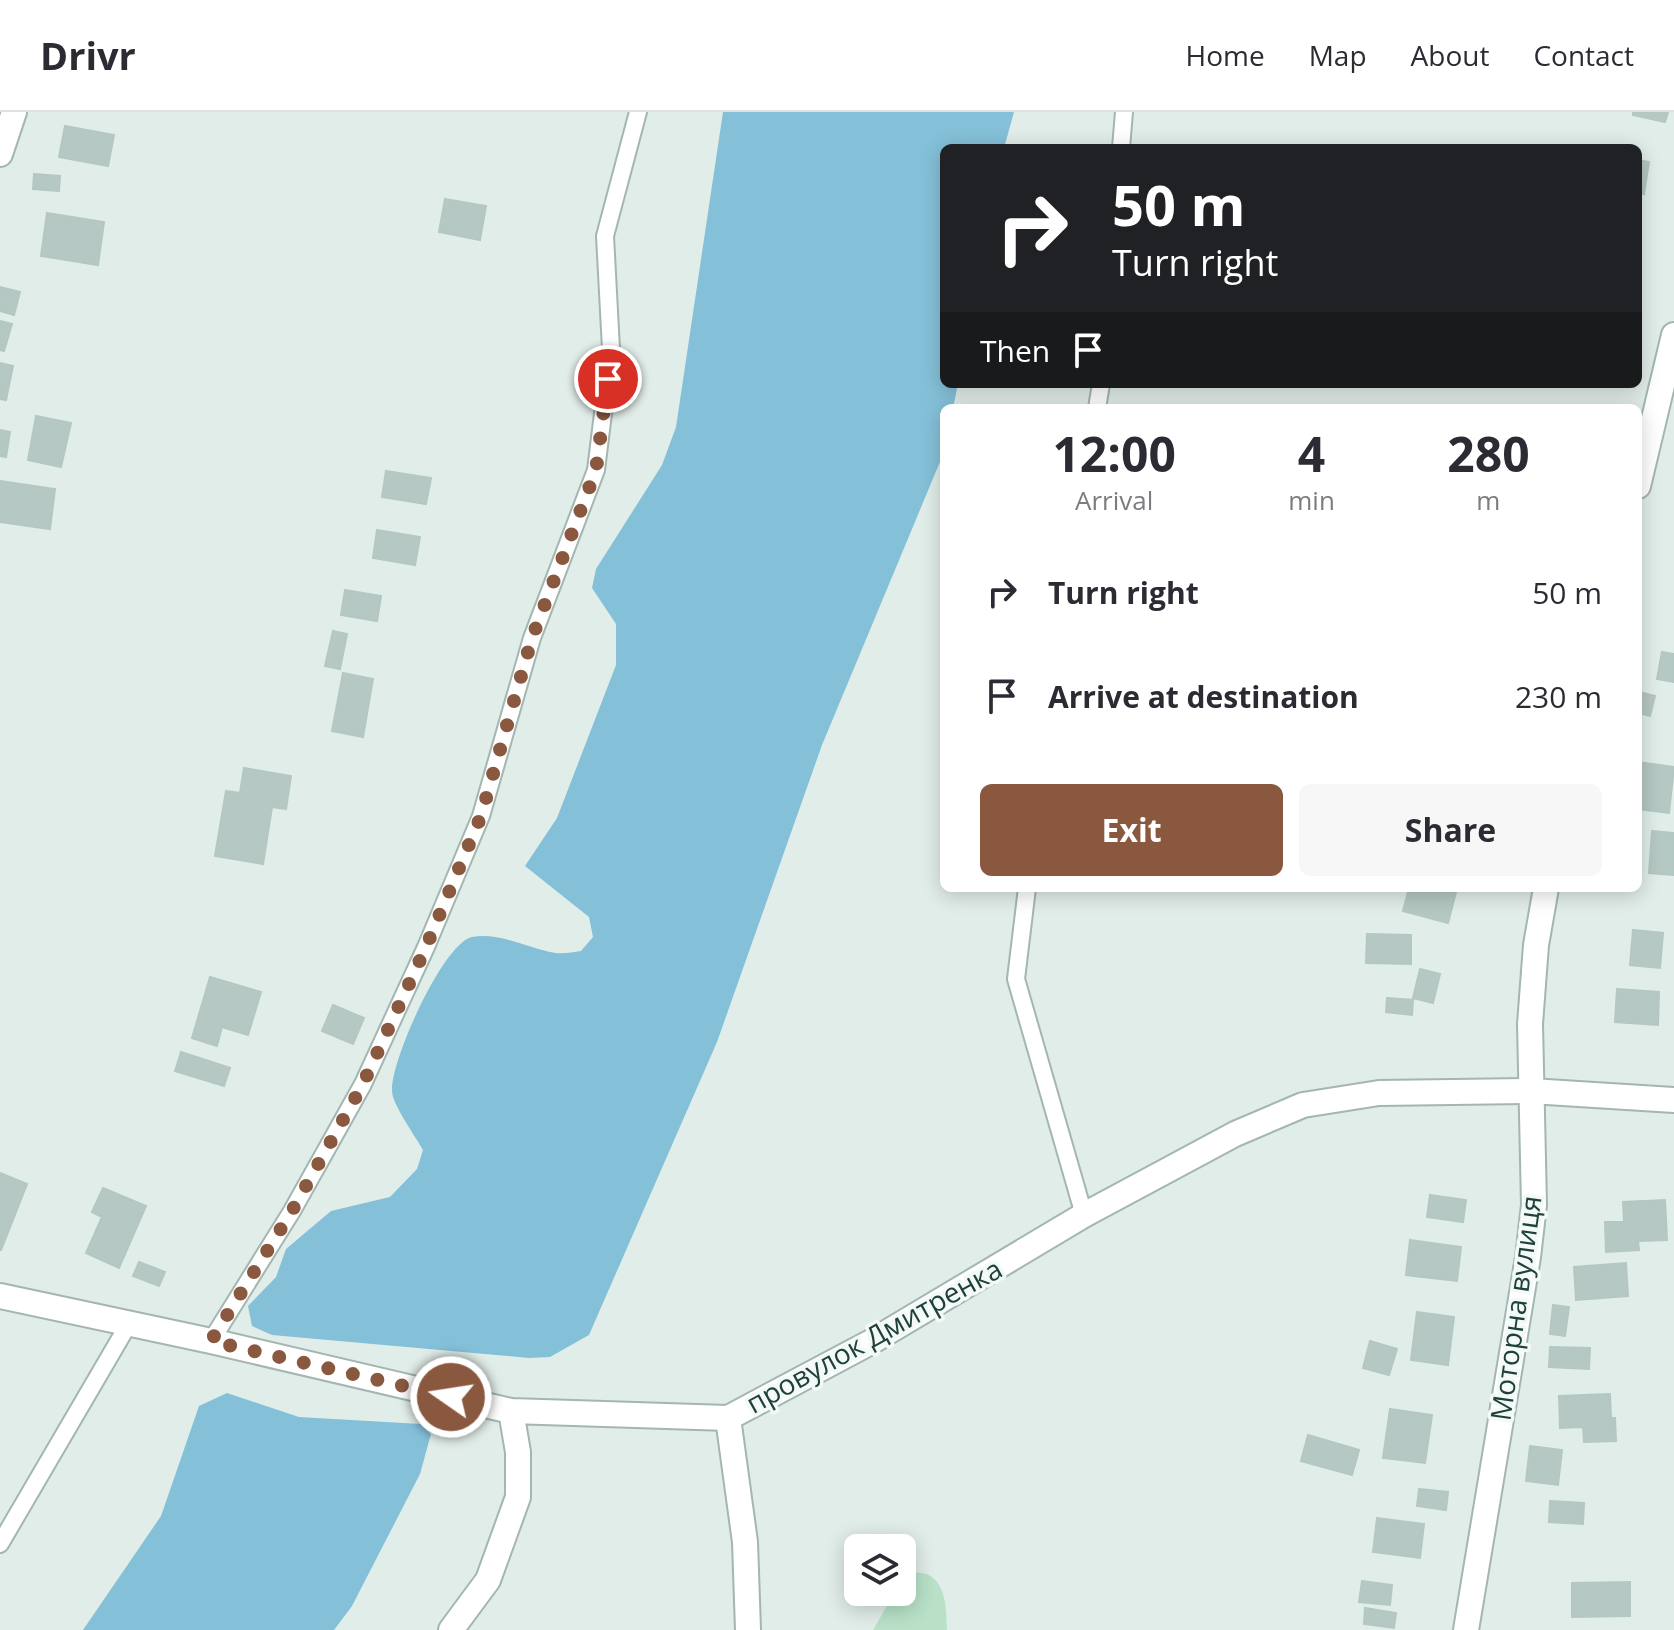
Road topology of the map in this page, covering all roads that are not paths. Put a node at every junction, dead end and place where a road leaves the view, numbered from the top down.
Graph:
1 (14, 112) edge
2 (638, 112) edge
3 (1124, 112) edge
4 (1121, 144) edge
5 (0, 154) edge
6 (1674, 335) edge
7 (1642, 469) edge
8 (1027, 892) edge
9 (1545, 892) edge
10 (1531, 1091) junction
11 (1674, 1100) edge
12 (1084, 1215) junction
13 (0, 1296) edge
14 (128, 1325) junction
15 (211, 1341) junction
16 (511, 1411) junction
17 (728, 1418) junction
18 (0, 1544) edge
19 (451, 1630) edge
20 (748, 1630) edge
21 (1466, 1630) edge

1 - 5 street
2 - 15 lane
3 - 4 lane
6 - 7 street
8 - 12 lane
9 - 10 street, Моторна вулиця
10 - 11 street, провулок Дмитренка
10 - 12 street, провулок Дмитренка
10 - 21 street, Моторна вулиця
12 - 17 street, провулок Дмитренка
13 - 14 street, провулок Дмитренка
14 - 15 street, провулок Дмитренка
14 - 18 lane
15 - 16 street, провулок Дмитренка
16 - 17 street, провулок Дмитренка
16 - 19 street
17 - 20 street

